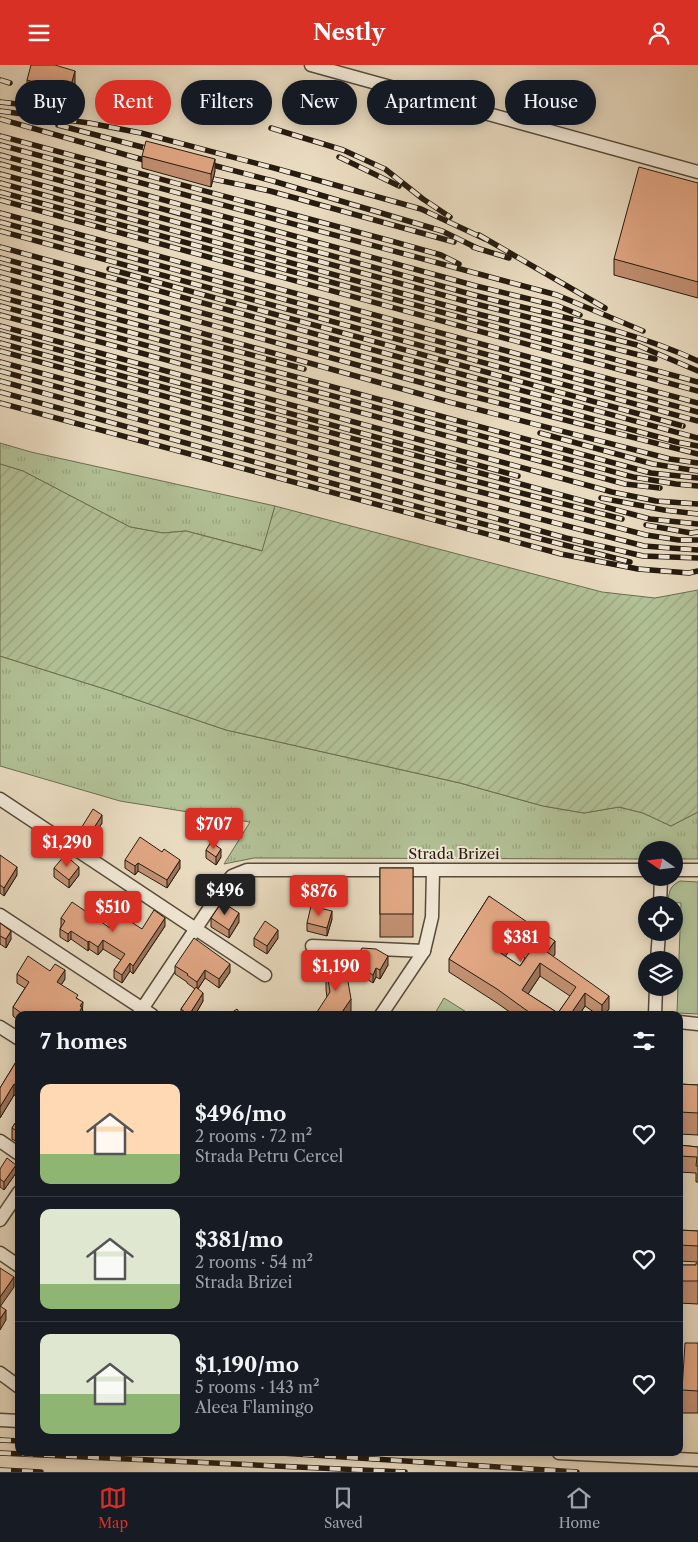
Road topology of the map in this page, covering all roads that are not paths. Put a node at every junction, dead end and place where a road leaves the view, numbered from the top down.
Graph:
1 (311, 65) edge
2 (698, 172) edge
3 (0, 799) edge
4 (433, 870) junction
5 (638, 870) edge
6 (683, 870) edge
7 (698, 870) edge
8 (0, 915) edge
9 (195, 929) junction
10 (312, 946) dead end
11 (424, 951) junction
12 (265, 975) dead end
13 (656, 996) edge
14 (141, 1011) edge
15 (145, 1011) edge
16 (384, 1011) edge
17 (655, 1011) edge
18 (683, 1022) edge
19 (698, 1024) edge
20 (0, 1027) edge
21 (15, 1036) edge
22 (0, 1141) edge
23 (15, 1151) edge
24 (15, 1198) edge
25 (0, 1220) edge
26 (0, 1253) edge
27 (15, 1263) edge
28 (0, 1373) edge
29 (15, 1384) edge
30 (0, 1420) edge
31 (15, 1421) edge
32 (647, 1456) edge
33 (698, 1460) edge

1 - 2 street
3 - 9 street
4 - 5 street, Strada Brizei
4 - 9 street, Strada Brizei
4 - 11 street
6 - 7 street
8 - 14 street
9 - 12 street
9 - 15 street
10 - 11 street
11 - 16 street
13 - 17 street
18 - 19 street
20 - 21 street
22 - 23 street
24 - 25 street
26 - 27 street
28 - 29 street
30 - 31 street
32 - 33 street

